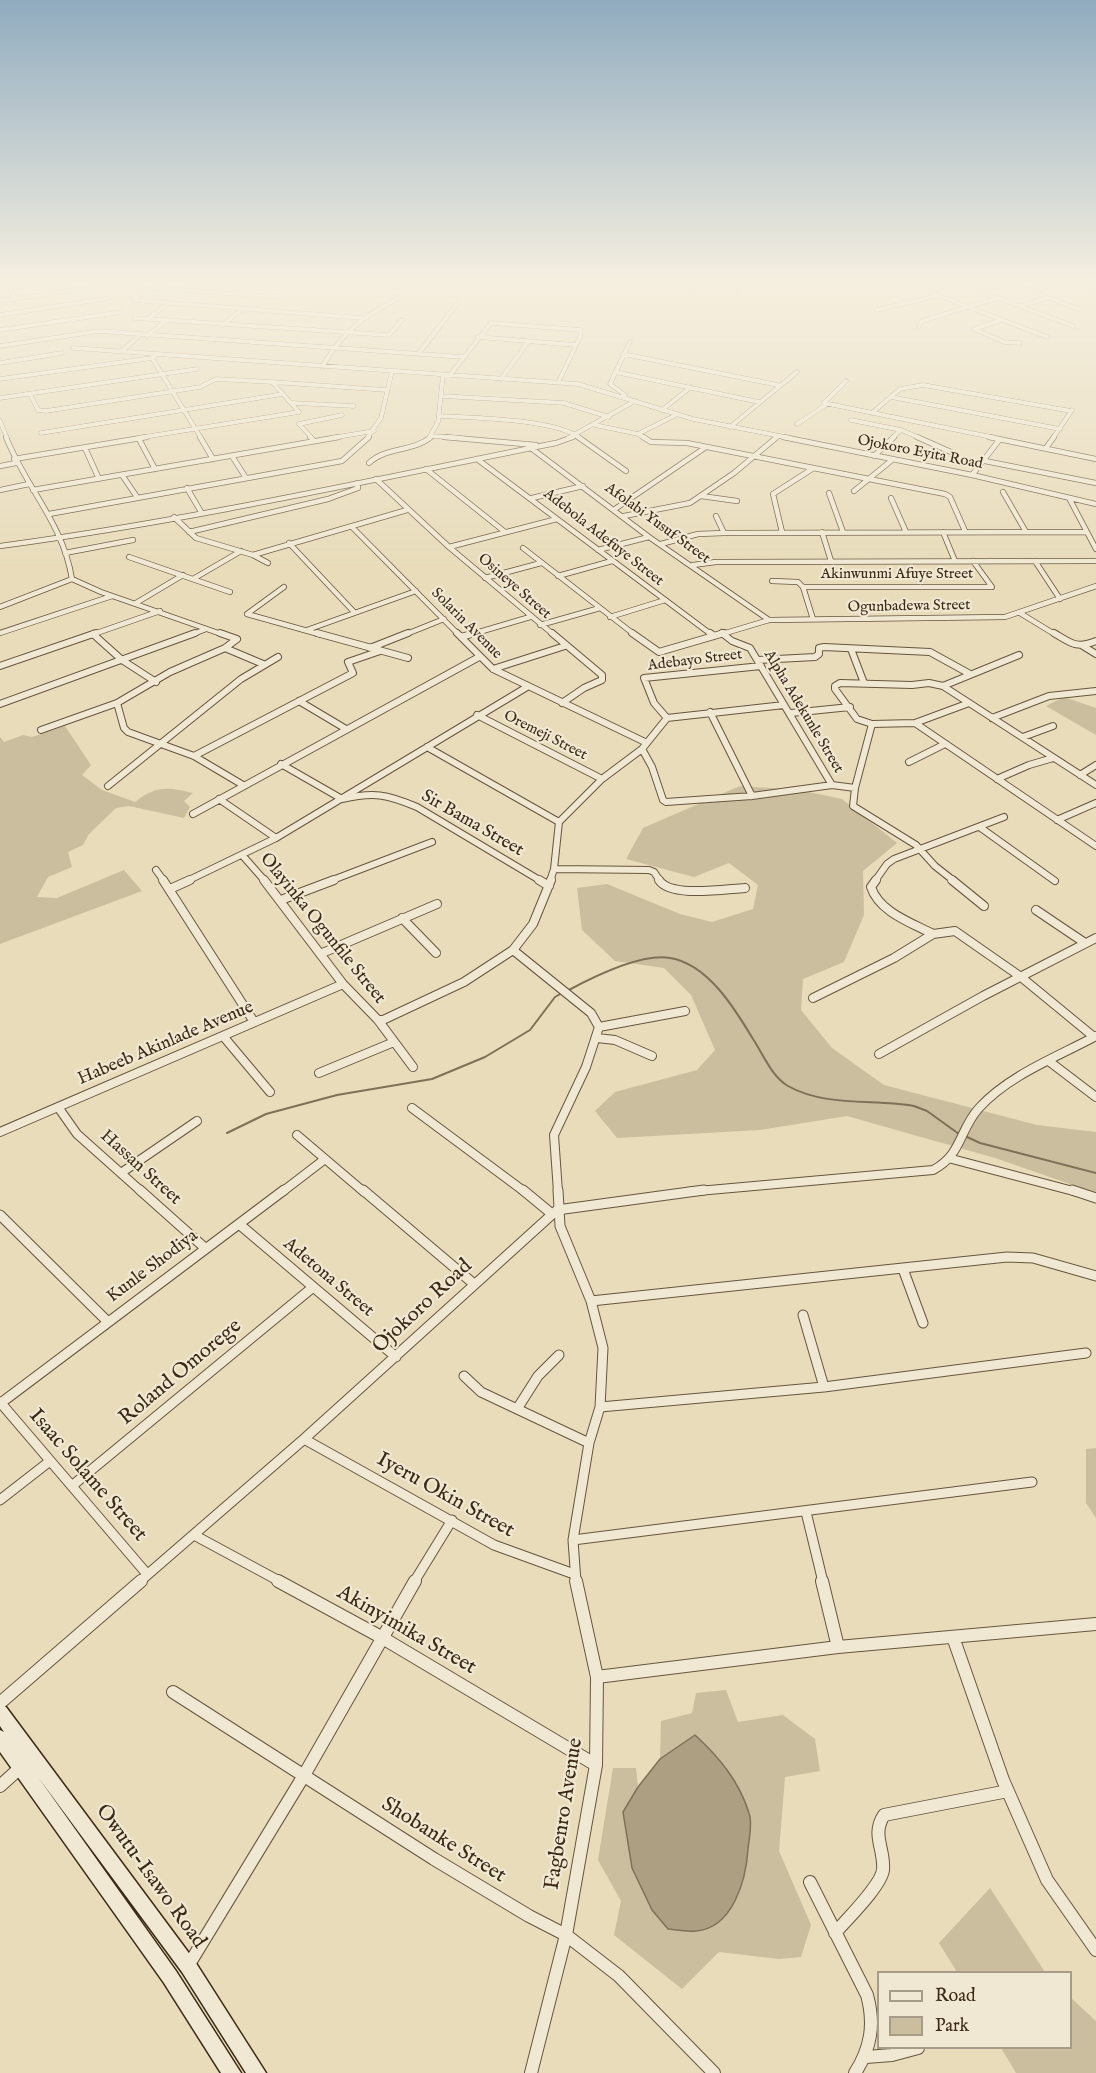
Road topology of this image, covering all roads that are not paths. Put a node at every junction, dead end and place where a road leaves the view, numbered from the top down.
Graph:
1 (130, 379) edge
2 (164, 379) edge
3 (390, 379) edge
4 (443, 379) edge
5 (512, 379) edge
6 (559, 379) edge
7 (612, 379) edge
8 (649, 379) edge
9 (743, 379) edge
10 (788, 379) edge
11 (846, 381) dead end
12 (272, 382) junction
13 (558, 382) junction
14 (778, 386) junction
15 (691, 387) junction
16 (386, 390) junction
17 (171, 392) junction
18 (30, 394) junction
19 (283, 394) junction
20 (442, 396) junction
21 (891, 397) junction
22 (0, 398) edge
23 (633, 401) junction
24 (759, 402) junction
25 (293, 403) junction
26 (827, 404) junction
27 (354, 406) dead end
28 (182, 410) junction
29 (662, 410) junction
30 (872, 413) junction
31 (342, 415) dead end
32 (676, 415) junction
33 (440, 416) junction
34 (609, 417) junction
35 (851, 420) dead end
36 (0, 421) edge
37 (797, 424) dead end
38 (595, 425) junction
39 (730, 427) junction
40 (195, 429) junction
41 (1060, 429) junction
42 (901, 430) junction
43 (376, 431) junction
44 (42, 433) dead end
45 (638, 434) junction
46 (578, 435) junction
47 (433, 436) junction
48 (777, 437) junction
49 (139, 439) junction
50 (1000, 439) junction
51 (314, 441) junction
52 (8, 443) junction
53 (0, 444) edge
54 (545, 446) junction
55 (706, 447) junction
56 (85, 448) junction
57 (531, 448) junction
58 (1047, 448) junction
59 (951, 452) dead end
60 (232, 456) junction
61 (874, 456) junction
62 (755, 457) junction
63 (213, 459) junction
64 (477, 459) junction
65 (1096, 459) edge
66 (892, 460) junction
67 (15, 461) junction
68 (985, 461) junction
69 (369, 463) dead end
70 (0, 466) edge
71 (155, 469) junction
72 (426, 469) junction
73 (812, 469) junction
74 (626, 471) dead end
75 (122, 475) junction
76 (972, 475) junction
77 (246, 478) junction
78 (99, 479) junction
79 (376, 479) junction
80 (870, 480) junction
81 (357, 483) junction
82 (1096, 483) edge
83 (29, 484) junction
84 (583, 486) junction
85 (187, 488) junction
86 (0, 490) edge
87 (33, 490) junction
88 (854, 491) dead end
89 (1003, 492) dead end
90 (829, 493) dead end
91 (701, 496) junction
92 (137, 497) junction
93 (532, 498) junction
94 (891, 498) dead end
95 (1070, 498) junction
96 (737, 501) dead end
97 (1096, 504) edge
98 (615, 509) junction
99 (406, 510) junction
100 (201, 512) junction
101 (49, 514) junction
102 (624, 516) junction
103 (716, 516) dead end
104 (174, 517) junction
105 (557, 519) junction
106 (352, 527) junction
107 (965, 531) junction
108 (189, 532) junction
109 (505, 532) junction
110 (782, 532) junction
111 (822, 532) junction
112 (843, 532) junction
113 (906, 532) junction
114 (943, 532) junction
115 (1026, 532) junction
116 (1086, 532) junction
117 (724, 533) junction
118 (649, 537) junction
119 (60, 538) junction
120 (133, 540) dead end
121 (289, 543) junction
122 (661, 544) junction
123 (0, 546) edge
124 (449, 547) junction
125 (523, 548) dead end
126 (1096, 549) edge
127 (598, 550) junction
128 (241, 551) junction
129 (65, 553) junction
130 (253, 555) junction
131 (129, 557) dead end
132 (612, 561) junction
133 (831, 561) junction
134 (955, 561) junction
135 (973, 561) junction
136 (1035, 561) junction
137 (1096, 561) edge
138 (541, 563) junction
139 (268, 564) dead end
140 (693, 565) junction
141 (183, 575) junction
142 (558, 576) junction
143 (72, 579) junction
144 (193, 579) junction
145 (485, 579) junction
146 (772, 581) dead end
147 (1096, 586) edge
148 (284, 587) dead end
149 (803, 588) junction
150 (416, 591) junction
151 (230, 592) dead end
152 (112, 596) junction
153 (1060, 599) junction
154 (665, 600) junction
155 (136, 603) junction
156 (0, 607) edge
157 (600, 608) junction
158 (160, 611) junction
159 (354, 612) junction
160 (1020, 613) junction
161 (530, 617) junction
162 (610, 617) junction
163 (444, 619) junction
164 (813, 619) junction
165 (769, 620) junction
166 (540, 626) junction
167 (206, 629) junction
168 (307, 630) junction
169 (0, 633) edge
170 (722, 633) junction
171 (93, 634) junction
172 (714, 636) junction
173 (461, 637) junction
174 (1096, 641) edge
175 (566, 646) junction
176 (1083, 646) junction
177 (225, 648) junction
178 (370, 648) junction
179 (851, 650) junction
180 (380, 651) junction
181 (1019, 654) dead end
182 (1096, 654) edge
183 (278, 657) dead end
184 (479, 657) junction
185 (408, 658) dead end
186 (122, 660) junction
187 (760, 663) junction
188 (262, 664) junction
189 (0, 666) edge
190 (493, 669) junction
191 (970, 674) junction
192 (156, 682) junction
193 (864, 683) junction
194 (943, 686) junction
195 (527, 687) junction
196 (1096, 691) edge
197 (299, 701) junction
198 (117, 703) junction
199 (562, 703) junction
200 (969, 703) junction
201 (0, 704) edge
202 (784, 705) junction
203 (850, 707) junction
204 (710, 712) junction
205 (790, 713) junction
206 (477, 715) junction
207 (667, 718) junction
208 (992, 718) junction
209 (915, 723) junction
210 (872, 724) junction
211 (1053, 726) dead end
212 (346, 729) junction
213 (42, 730) dead end
214 (1023, 737) junction
215 (162, 743) junction
216 (945, 744) junction
217 (644, 746) junction
218 (427, 747) junction
219 (194, 756) junction
220 (1053, 758) junction
221 (909, 762) dead end
222 (281, 764) junction
223 (1096, 765) edge
224 (1080, 775) junction
225 (602, 779) junction
226 (997, 779) junction
227 (243, 784) junction
228 (832, 785) junction
229 (1096, 785) edge
230 (108, 786) dead end
231 (855, 788) junction
232 (752, 796) junction
233 (219, 799) junction
234 (342, 799) junction
235 (1096, 803) edge
236 (193, 814) dead end
237 (1004, 817) dead end
238 (1057, 820) junction
239 (559, 822) junction
240 (981, 828) junction
241 (276, 838) junction
242 (432, 842) dead end
243 (1096, 846) edge
244 (920, 850) junction
245 (243, 856) junction
246 (554, 869) junction
247 (156, 870) dead end
248 (1055, 881) dead end
249 (549, 886) junction
250 (745, 888) dead end
251 (170, 889) junction
252 (281, 900) junction
253 (437, 904) dead end
254 (984, 906) dead end
255 (1036, 910) dead end
256 (402, 918) junction
257 (933, 934) junction
258 (1096, 938) edge
259 (1085, 943) junction
260 (513, 950) junction
261 (436, 953) dead end
262 (320, 954) junction
263 (1021, 977) junction
264 (343, 984) junction
265 (813, 998) dead end
266 (685, 1011) dead end
267 (378, 1020) junction
268 (254, 1022) junction
269 (599, 1027) junction
270 (223, 1036) junction
271 (1095, 1036) edge
272 (597, 1038) junction
273 (394, 1042) junction
274 (879, 1054) dead end
275 (652, 1056) dead end
276 (1050, 1062) junction
277 (413, 1067) dead end
278 (319, 1073) dead end
279 (270, 1092) dead end
280 (1096, 1097) edge
281 (58, 1107) junction
282 (412, 1108) dead end
283 (197, 1121) dead end
284 (0, 1132) edge
285 (297, 1136) dead end
286 (325, 1159) junction
287 (952, 1159) junction
288 (121, 1173) junction
289 (1096, 1198) edge
290 (555, 1212) junction
291 (0, 1215) edge
292 (239, 1224) junction
293 (205, 1248) junction
294 (903, 1269) junction
295 (1096, 1276) edge
296 (474, 1284) junction
297 (312, 1288) junction
298 (591, 1301) junction
299 (803, 1315) dead end
300 (108, 1322) junction
301 (923, 1323) dead end
302 (1086, 1353) dead end
303 (559, 1354) dead end
304 (396, 1357) junction
305 (464, 1376) dead end
306 (824, 1387) junction
307 (0, 1402) edge
308 (600, 1407) junction
309 (517, 1409) junction
310 (304, 1439) junction
311 (589, 1443) junction
312 (50, 1461) junction
313 (1032, 1482) dead end
314 (73, 1485) junction
315 (0, 1500) edge
316 (806, 1512) junction
317 (452, 1520) junction
318 (194, 1535) junction
319 (573, 1540) junction
320 (147, 1574) junction
321 (574, 1574) junction
322 (1095, 1626) edge
323 (381, 1637) junction
324 (953, 1637) junction
325 (838, 1647) junction
326 (597, 1677) junction
327 (173, 1692) dead end
328 (0, 1703) edge
329 (0, 1713) edge
330 (0, 1738) edge
331 (596, 1765) junction
332 (21, 1767) junction
333 (303, 1777) junction
334 (0, 1786) edge
335 (1008, 1791) junction
336 (810, 1882) dead end
337 (835, 1933) junction
338 (566, 1935) junction
339 (1096, 1950) edge
340 (188, 1966) junction
341 (914, 2049) edge
342 (866, 2057) junction
343 (232, 2073) edge
344 (257, 2073) edge
345 (531, 2073) edge
346 (714, 2073) edge
347 (855, 2073) edge

1 - 18 street
2 - 17 street
3 - 16 street
4 - 20 street
5 - 13 street, Ojokoro Eyita Road
6 - 13 street
7 - 23 street
8 - 15 street
9 - 14 street
10 - 14 street
11 - 26 street
12 - 16 street
12 - 17 street
12 - 19 street
13 - 23 street, Ojokoro Eyita Road
14 - 24 street
15 - 24 street
15 - 29 street
16 - 43 street
17 - 18 street
17 - 28 street
18 - 22 street
19 - 25 street
19 - 28 street
20 - 33 street
20 - 34 street
21 - 30 street
21 - 41 street
21 - 41 street
23 - 29 street, Ojokoro Eyita Road
23 - 34 street
24 - 39 street
25 - 27 street
25 - 40 street
26 - 30 street
26 - 37 street
28 - 40 street
28 - 44 street
29 - 32 street, Ojokoro Eyita Road
30 - 50 street
31 - 51 street
32 - 39 street, Ojokoro Eyita Road
32 - 45 street
33 - 46 street
33 - 47 street
34 - 38 street
35 - 42 street
36 - 52 street
38 - 45 street
38 - 46 street
39 - 48 street, Ojokoro Eyita Road
40 - 49 street
40 - 63 street
41 - 58 street
42 - 59 street
42 - 61 street
43 - 51 street
43 - 77 street
45 - 55 street
46 - 54 street
46 - 74 street
47 - 54 street
47 - 69 street
48 - 61 street, Ojokoro Eyita Road
48 - 62 street
49 - 56 street
49 - 71 street
50 - 58 street
50 - 68 street
51 - 60 street
52 - 53 street
52 - 67 street
54 - 57 street
55 - 62 street
55 - 98 street
56 - 67 street
56 - 78 street
57 - 64 street
57 - 84 street, Afolabi Yusuf Street
58 - 65 street
60 - 63 street
60 - 77 street
61 - 66 street, Ojokoro Eyita Road
62 - 73 street
62 - 91 street
63 - 71 street
64 - 72 street
64 - 93 street, Adebola Adefuye Street
66 - 76 street, Ojokoro Eyita Road
66 - 80 street
67 - 70 street
67 - 83 street
68 - 76 street
68 - 82 street
71 - 75 street
72 - 79 street
72 - 109 street
73 - 80 street
73 - 110 street
75 - 78 street
75 - 92 street
76 - 95 street, Ojokoro Eyita Road
77 - 85 street
78 - 87 street
79 - 81 street
79 - 99 street, Osineye Street
80 - 88 street
80 - 107 street
81 - 100 street
81 - 108 street
83 - 86 street
83 - 87 street
84 - 93 street
84 - 98 street, Afolabi Yusuf Street
85 - 92 street
85 - 100 street
87 - 101 street
89 - 115 street
90 - 112 street
91 - 96 street
91 - 102 street
92 - 101 street
93 - 105 street, Adebola Adefuye Street
94 - 113 street
95 - 97 street, Ojokoro Eyita Road
95 - 116 street
98 - 102 street, Afolabi Yusuf Street
99 - 106 street
99 - 124 street, Osineye Street
100 - 104 street
101 - 119 street
102 - 118 street, Afolabi Yusuf Street
103 - 117 street
104 - 108 street
104 - 119 street
105 - 109 street
105 - 127 street, Adebola Adefuye Street
106 - 121 street
106 - 150 street, Solarin Avenue
107 - 114 street
107 - 115 street
108 - 128 street
109 - 124 street
110 - 111 street
110 - 117 street
111 - 112 street
111 - 133 street
112 - 113 street
113 - 114 street
114 - 134 street
115 - 116 street
116 - 126 street
117 - 122 street
118 - 122 street, Afolabi Yusuf Street
118 - 127 street
119 - 123 street
119 - 129 street
120 - 129 street
121 - 130 street
121 - 159 street
122 - 140 street, Afolabi Yusuf Street
124 - 145 street, Osineye Street
125 - 138 street
127 - 132 street, Adebola Adefuye Street
128 - 130 street
128 - 144 street
129 - 143 street
130 - 139 street
131 - 141 street
132 - 142 street
132 - 154 street, Adebola Adefuye Street
133 - 134 street
133 - 140 street
134 - 135 street
135 - 136 street
135 - 149 street, Akinwunmi Afuye Street
136 - 137 street
136 - 153 street
138 - 142 street
138 - 145 street
140 - 165 street, Afolabi Yusuf Street
141 - 144 street
141 - 155 street
142 - 157 street
143 - 152 street
143 - 156 street
144 - 151 street
145 - 161 street, Osineye Street
146 - 149 street
147 - 153 street, Ogunbadewa Street
148 - 168 street
149 - 164 street, Akinwunmi Afuye Street
150 - 159 street
150 - 163 street, Solarin Avenue
152 - 155 street
152 - 169 street
153 - 160 street, Ogunbadewa Street
154 - 162 street
154 - 172 street, Adebola Adefuye Street
155 - 158 street
157 - 162 street
157 - 166 street
158 - 167 street
158 - 171 street
159 - 168 street
160 - 164 street, Ogunbadewa Street
160 - 176 street
161 - 166 street, Osineye Street
161 - 173 street
162 - 172 street, Ogunbadewa Street
163 - 173 street, Solarin Avenue
163 - 178 street
164 - 165 street, Ogunbadewa Street
165 - 170 street, Ogunbadewa Street
166 - 175 street, Osineye Street
167 - 177 street
167 - 186 street
168 - 178 street
170 - 172 street, Ogunbadewa Street
170 - 187 street, Alpha Adekunle Street
171 - 186 street
171 - 189 street
173 - 184 street, Solarin Avenue
174 - 176 street
175 - 190 street
175 - 199 street, Osineye Street
176 - 182 street
177 - 188 street
177 - 192 street
178 - 180 street
179 - 187 street
179 - 191 street
179 - 193 street
180 - 185 street
180 - 197 street
181 - 191 street
183 - 188 street
184 - 190 street, Solarin Avenue
184 - 212 street
186 - 192 street
186 - 201 street
187 - 202 street, Alpha Adekunle Street
187 - 207 street, Adebayo Street
188 - 215 street
190 - 195 street, Solarin Avenue
191 - 194 street
192 - 198 street
193 - 194 street
193 - 203 street
194 - 200 street
195 - 199 street, Solarin Avenue
195 - 206 street
196 - 208 street
197 - 212 street
197 - 219 street
198 - 213 street
198 - 215 street
199 - 217 street, Solarin Avenue
200 - 208 street
200 - 209 street
202 - 204 street
202 - 205 street, Alpha Adekunle Street
203 - 205 street
203 - 210 street
204 - 207 street
204 - 232 street
205 - 228 street, Alpha Adekunle Street
206 - 218 street
206 - 225 street, Oremeji Street
207 - 217 street
208 - 214 street
209 - 210 street
209 - 216 street
210 - 231 street
211 - 214 street
212 - 222 street
214 - 220 street
215 - 219 street
215 - 230 street
216 - 221 street
216 - 226 street
217 - 225 street
217 - 232 street
218 - 234 street
218 - 239 street
219 - 227 street
220 - 224 street
220 - 226 street
222 - 227 street
222 - 234 street
223 - 224 street
224 - 229 street
225 - 239 street
226 - 238 street
227 - 233 street
228 - 231 street
228 - 232 street
231 - 244 street
233 - 236 street
233 - 241 street
234 - 241 street
234 - 249 street, Sir Bama Street
235 - 238 street
237 - 240 street
238 - 243 street
239 - 246 street
240 - 244 street
240 - 248 street
241 - 245 street
242 - 252 street
244 - 254 street
244 - 257 street
245 - 251 street
245 - 252 street, Olayinka Ogunfile Street
246 - 249 street
246 - 250 street
247 - 251 street
249 - 260 street
251 - 268 street
252 - 262 street, Olayinka Ogunfile Street
253 - 256 street
255 - 259 street
256 - 261 street
256 - 262 street
257 - 263 street
257 - 265 street
258 - 259 street
259 - 263 street
260 - 267 street
260 - 269 street
262 - 264 street, Olayinka Ogunfile Street
263 - 271 street
263 - 274 street
264 - 267 street, Olayinka Ogunfile Street
264 - 268 street, Habeeb Akinlade Avenue
266 - 269 street
267 - 273 street, Olayinka Ogunfile Street
268 - 270 street, Habeeb Akinlade Avenue
269 - 272 street, Fagbenro Avenue
270 - 279 street
270 - 281 street, Habeeb Akinlade Avenue
271 - 276 street
272 - 275 street
272 - 290 street, Fagbenro Avenue
273 - 277 street, Olayinka Ogunfile Street
273 - 278 street
276 - 280 street
276 - 287 street
281 - 284 street, Habeeb Akinlade Avenue
281 - 288 street, Hassan Street
282 - 290 street
283 - 288 street
285 - 286 street
286 - 292 street, Kunle Shodiya
286 - 296 street
287 - 289 street
287 - 290 street
288 - 293 street, Hassan Street
290 - 296 street, Ojokoro Road
290 - 298 street, Fagbenro Avenue
291 - 300 street
292 - 293 street, Kunle Shodiya
292 - 297 street, Adetona Street
293 - 300 street, Kunle Shodiya
294 - 295 street
294 - 298 street
294 - 301 street
296 - 304 street, Ojokoro Road
297 - 304 street, Adetona Street
297 - 314 street, Roland Omorege
298 - 308 street, Fagbenro Avenue
299 - 306 street
300 - 307 street, Kunle Shodiya
302 - 306 street
303 - 309 street
304 - 310 street, Ojokoro Road
305 - 309 street
306 - 308 street
307 - 312 street, Isaac Solame Street
308 - 311 street, Fagbenro Avenue
309 - 311 street
310 - 317 street, Iyeru Okin Street
310 - 318 street, Ojokoro Road
311 - 319 street, Fagbenro Avenue
312 - 314 street, Isaac Solame Street
312 - 315 street
313 - 316 street
314 - 320 street, Isaac Solame Street
316 - 319 street
316 - 325 street
317 - 321 street, Iyeru Okin Street
317 - 323 street
318 - 320 street, Ojokoro Road
318 - 323 street, Akinyimika Street
319 - 321 street, Fagbenro Avenue
320 - 328 street, Ojokoro Road
321 - 326 street, Fagbenro Avenue
322 - 324 street
323 - 331 street, Akinyimika Street
323 - 333 street
324 - 325 street
324 - 335 street
325 - 326 street
326 - 331 street, Fagbenro Avenue
327 - 333 street, Shobanke Street
329 - 340 street, Owutu-Isawo Road
330 - 332 street
331 - 338 street, Fagbenro Avenue
332 - 334 street
332 - 343 street
333 - 338 street, Shobanke Street
333 - 340 street
335 - 337 street
335 - 339 street
336 - 337 street
337 - 342 street
338 - 345 street, Fagbenro Avenue
338 - 346 street, Shobanke Street
340 - 344 street, Owutu-Isawo Road
341 - 342 street
342 - 347 street

